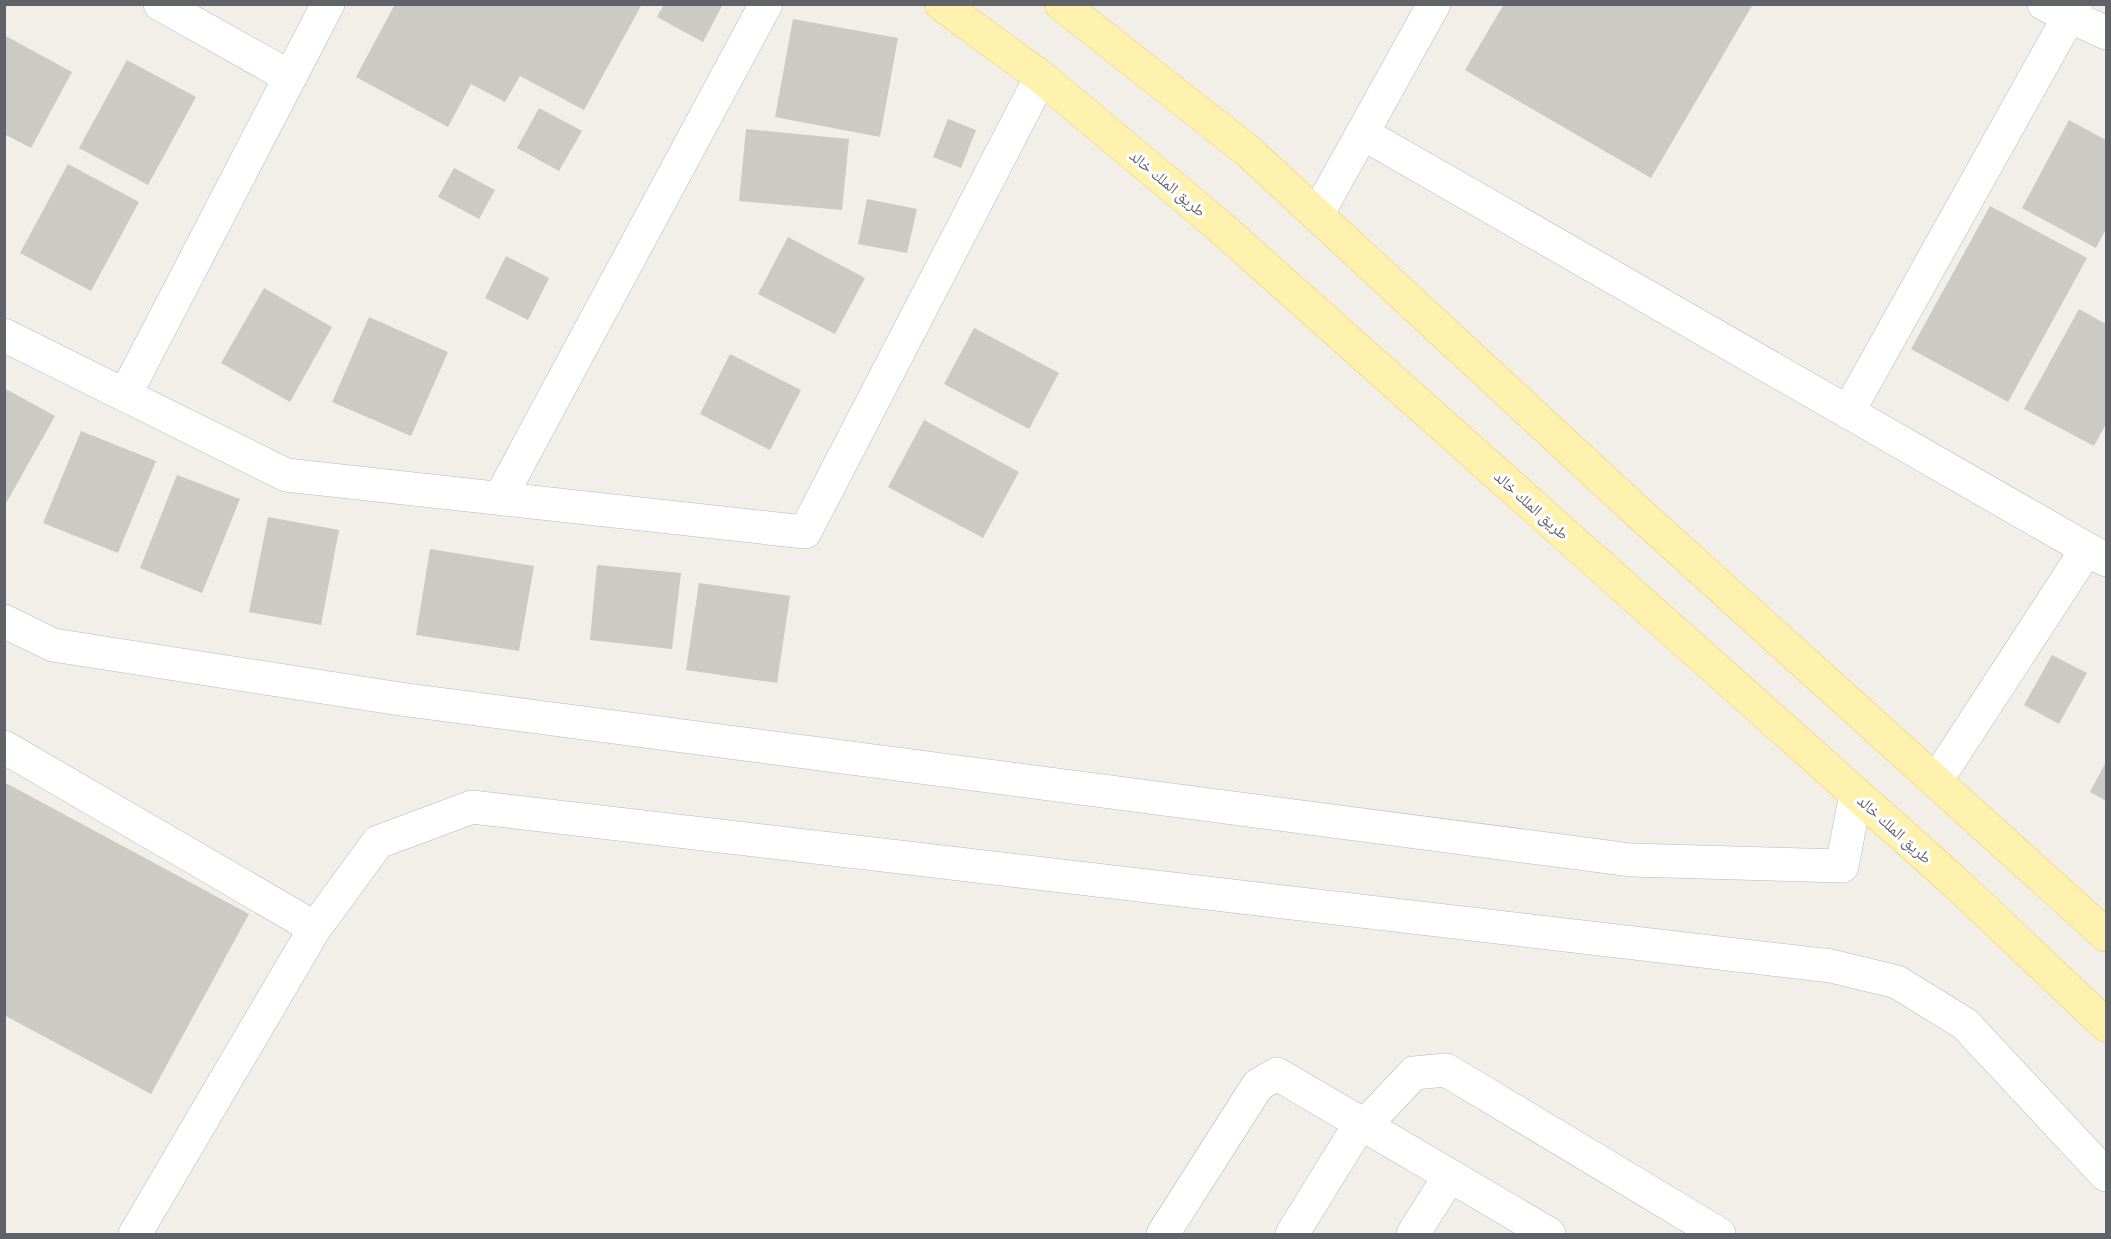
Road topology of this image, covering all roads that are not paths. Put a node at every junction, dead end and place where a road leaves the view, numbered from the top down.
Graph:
1 (160, 4) edge
2 (328, 4) edge
3 (766, 4) edge
4 (941, 4) edge
5 (1061, 4) edge
6 (1434, 4) edge
7 (2064, 8) edge
8 (2106, 33) edge
9 (290, 77) junction
10 (1041, 77) junction
11 (1362, 133) junction
12 (1317, 215) junction
13 (4, 335) edge
14 (125, 395) junction
15 (1848, 412) junction
16 (500, 498) junction
17 (2097, 554) edge
18 (4, 621) edge
19 (4, 747) edge
20 (1936, 781) junction
21 (1856, 794) junction
22 (315, 928) junction
23 (2106, 935) edge
24 (2106, 1025) edge
25 (1362, 1125) junction
26 (2106, 1175) edge
27 (1449, 1177) junction
28 (135, 1234) edge
29 (1163, 1234) edge
30 (1292, 1234) edge
31 (1413, 1234) edge
32 (1549, 1234) edge
33 (1719, 1234) edge

1 - 9 street
2 - 9 street
3 - 16 street
4 - 10 main road, طريق الملك خالد
5 - 12 main road
6 - 11 street
7 - 8 street
7 - 15 street
9 - 14 street
10 - 16 street
10 - 21 main road, طريق الملك خالد
11 - 12 street
11 - 15 street
12 - 20 main road
13 - 14 street
14 - 16 street
15 - 17 street
17 - 20 street
18 - 21 street
19 - 22 street
20 - 23 main road
21 - 24 main road, طريق الملك خالد
22 - 26 street
22 - 28 street
25 - 27 street
25 - 29 street
25 - 30 street
25 - 33 street
27 - 31 street
27 - 32 street

